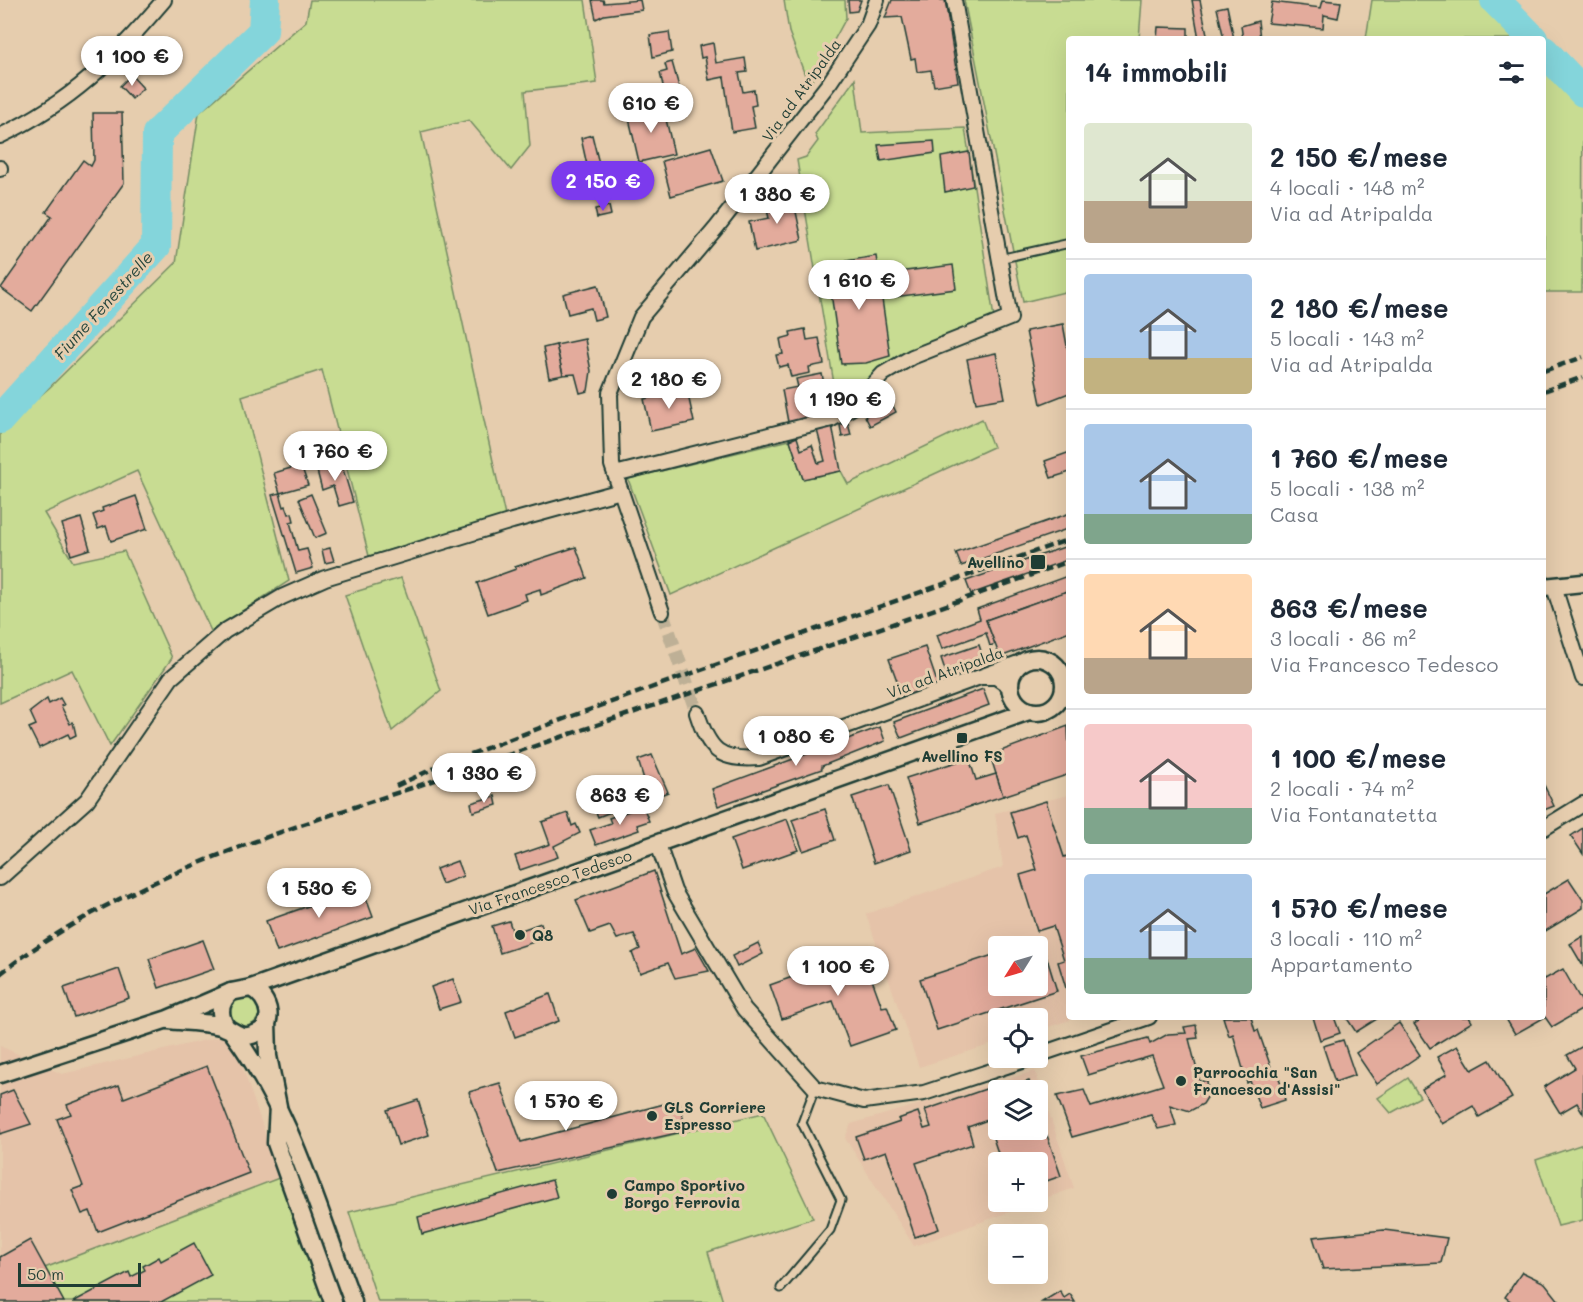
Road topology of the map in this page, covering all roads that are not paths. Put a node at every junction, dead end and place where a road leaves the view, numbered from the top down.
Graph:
1 (164, 0) edge
2 (877, 0) edge
3 (954, 0) edge
4 (0, 136) edge
5 (1066, 244) edge
6 (999, 259) junction
7 (615, 474) junction
8 (621, 491) junction
9 (1583, 583) edge
10 (1549, 587) edge
11 (662, 612) tunnel mouth
12 (1041, 657) junction
13 (1066, 660) edge
14 (1022, 662) junction
15 (977, 677) junction
16 (1583, 678) edge
17 (1011, 693) junction
18 (1064, 701) edge
19 (1029, 711) junction
20 (697, 713) tunnel mouth
21 (993, 723) junction
22 (1583, 804) edge
23 (1546, 827) edge
24 (658, 844) junction
25 (0, 878) edge
26 (310, 969) junction
27 (251, 988) junction
28 (231, 992) junction
29 (268, 1013) junction
30 (168, 1019) junction
31 (1140, 1020) edge
32 (230, 1030) junction
33 (1048, 1052) edge
34 (1001, 1068) edge
35 (0, 1074) edge
36 (815, 1088) junction
37 (278, 1106) junction
38 (781, 1288) dead end
39 (333, 1302) edge
40 (353, 1302) edge

1 - 4 street
2 - 7 street, Via ad Atripalda
3 - 6 street
5 - 6 lane
6 - 7 street
7 - 8 street, Via ad Atripalda
8 - 11 street, Via ad Atripalda
8 - 25 street
9 - 10 street
10 - 16 street
12 - 13 street
12 - 14 street
12 - 18 street
14 - 15 street, Via ad Atripalda
14 - 17 street
15 - 17 street
15 - 20 street, Via ad Atripalda
17 - 19 street
17 - 21 street
18 - 19 street
19 - 21 street, Via Francesco Tedesco
21 - 24 street, Via Francesco Tedesco
22 - 23 street
24 - 26 street, Via Francesco Tedesco
24 - 36 street
26 - 27 street, Via Francesco Tedesco
26 - 29 street, Via Francesco Tedesco
27 - 28 street, Via Francesco Tedesco
27 - 29 street
28 - 30 street, Via Francesco Tedesco
28 - 32 street
29 - 32 street, Via Francesco Tedesco
29 - 37 street
30 - 32 street, Via Francesco Tedesco
30 - 35 street, Via Francesco Tedesco
31 - 33 street
32 - 37 street
34 - 36 street
36 - 38 lane
37 - 39 street
37 - 40 street

